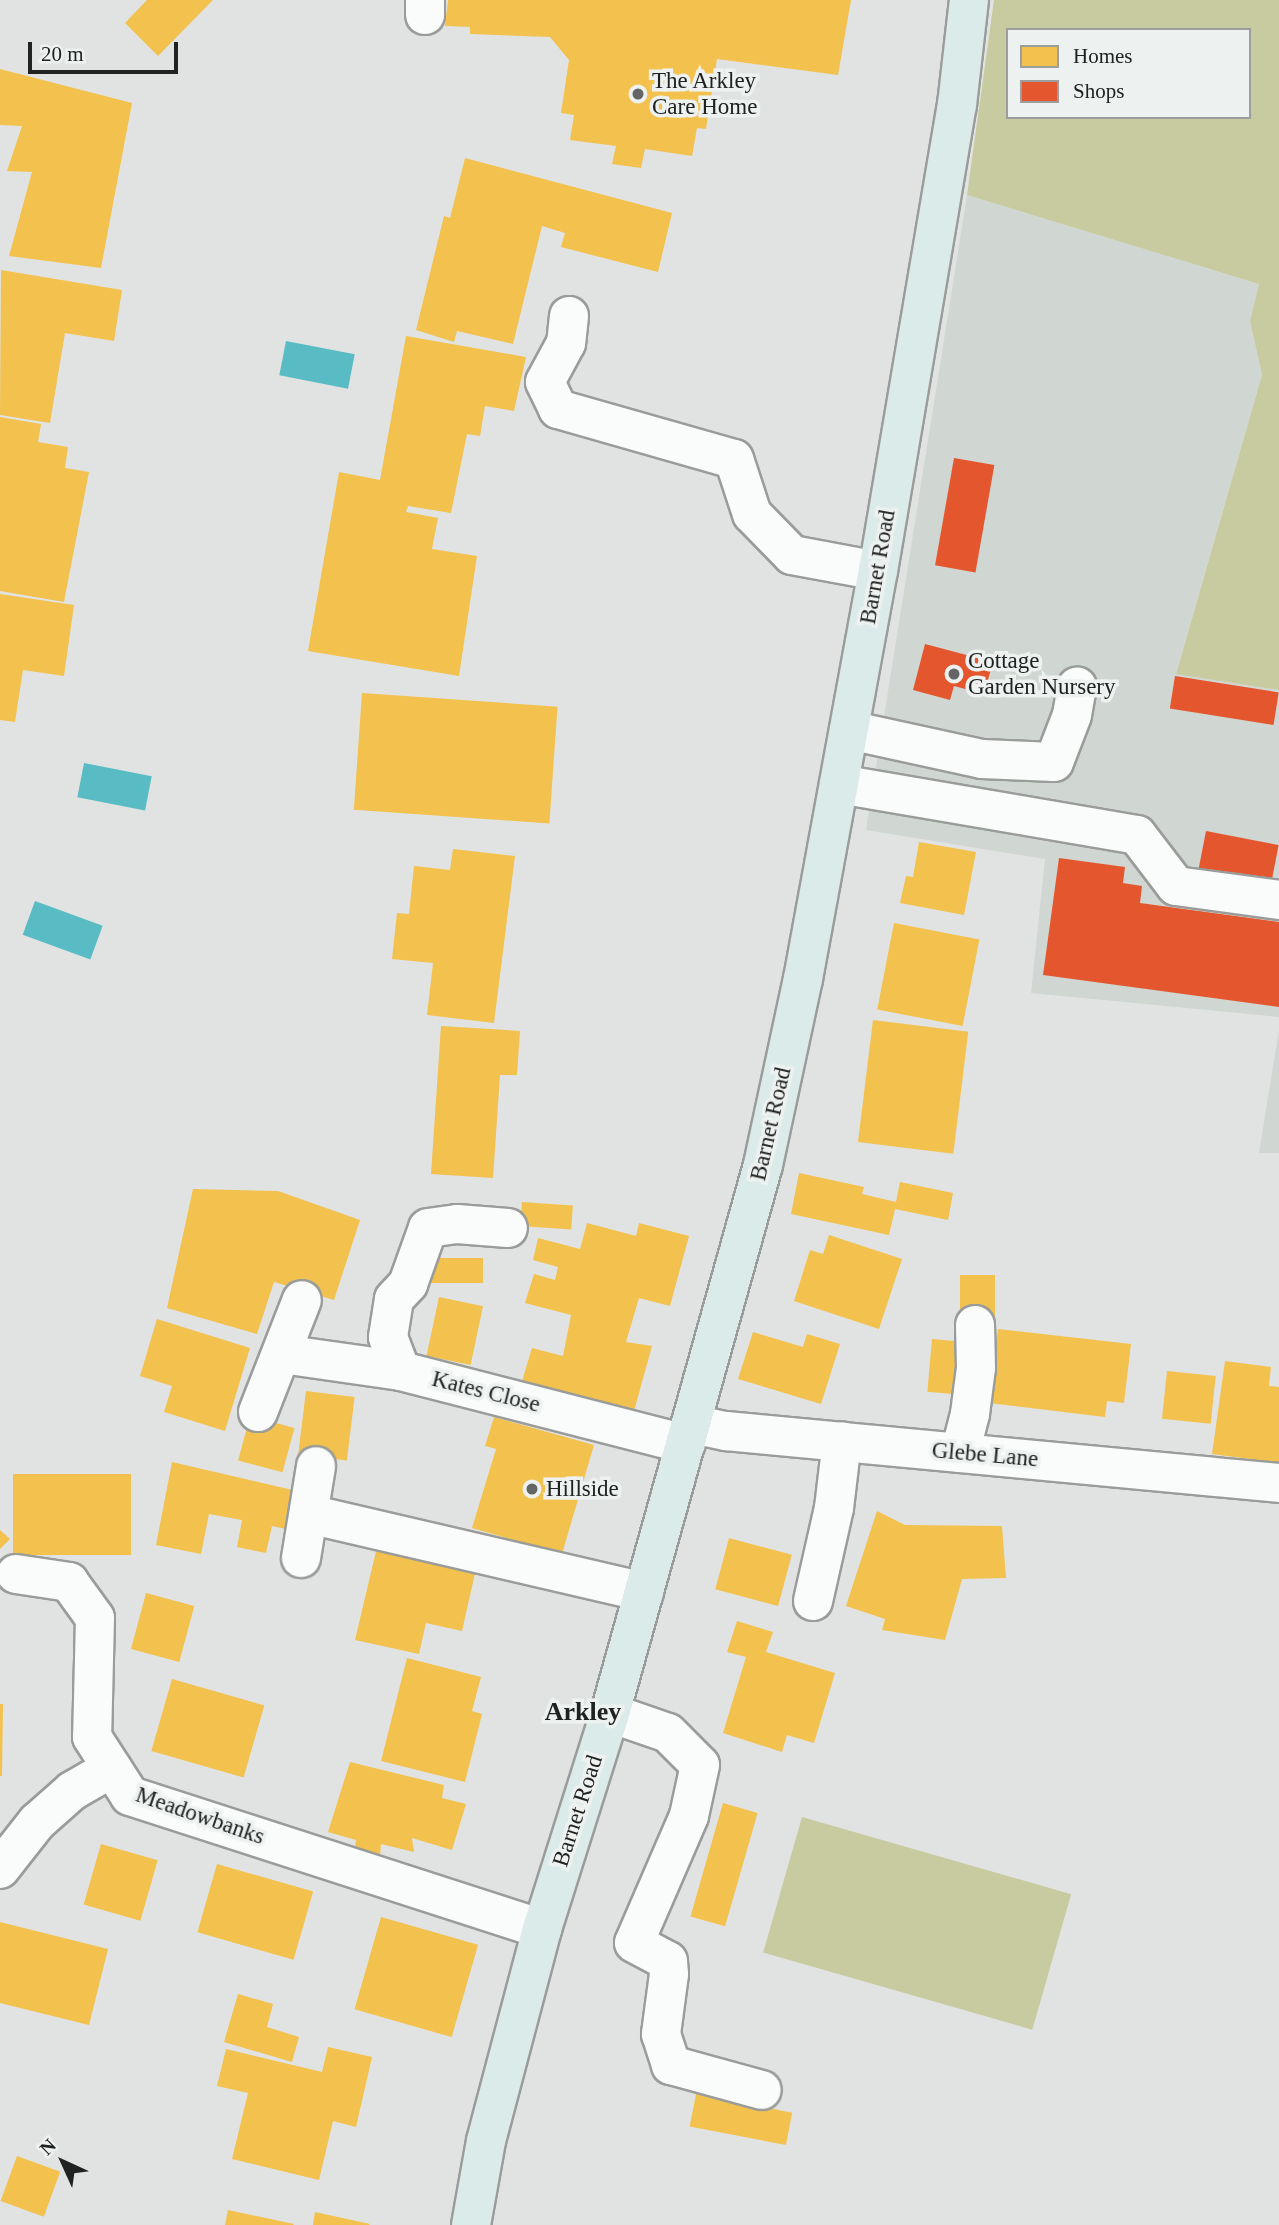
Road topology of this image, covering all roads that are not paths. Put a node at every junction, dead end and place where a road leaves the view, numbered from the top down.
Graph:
1 (969, 0) edge
2 (569, 316) dead end
3 (878, 570) junction
4 (1077, 687) dead end
5 (849, 730) junction
6 (839, 784) junction
7 (1279, 900) edge
8 (508, 1228) dead end
9 (302, 1300) dead end
10 (975, 1325) dead end
11 (282, 1354) junction
12 (401, 1371) junction
13 (258, 1412) dead end
14 (689, 1434) junction
15 (842, 1441) junction
16 (960, 1453) junction
17 (316, 1465) dead end
18 (1279, 1483) edge
19 (309, 1514) junction
20 (301, 1558) dead end
21 (16, 1574) dead end
22 (644, 1592) junction
23 (813, 1601) dead end
24 (610, 1713) junction
25 (112, 1768) junction
26 (0, 1869) edge
27 (542, 1929) junction
28 (762, 2090) dead end
29 (471, 2225) edge

1 - 3 main road, Barnet Road
2 - 3 street
3 - 5 main road, Barnet Road
4 - 5 street
5 - 6 main road, Barnet Road
6 - 7 street
6 - 14 main road, Barnet Road
8 - 12 street
9 - 11 street
10 - 16 street
11 - 12 street, Kates Close
11 - 13 street
12 - 14 street, Kates Close
14 - 15 street, Glebe Lane
14 - 22 main road, Barnet Road
15 - 16 street, Glebe Lane
15 - 23 street
16 - 18 street, Glebe Lane
17 - 19 street
19 - 20 street
19 - 22 street
21 - 25 street, Meadowbanks
22 - 24 main road, Barnet Road
24 - 27 main road, Barnet Road
24 - 28 street
25 - 26 street
25 - 27 street, Meadowbanks
27 - 29 main road, Barnet Road

